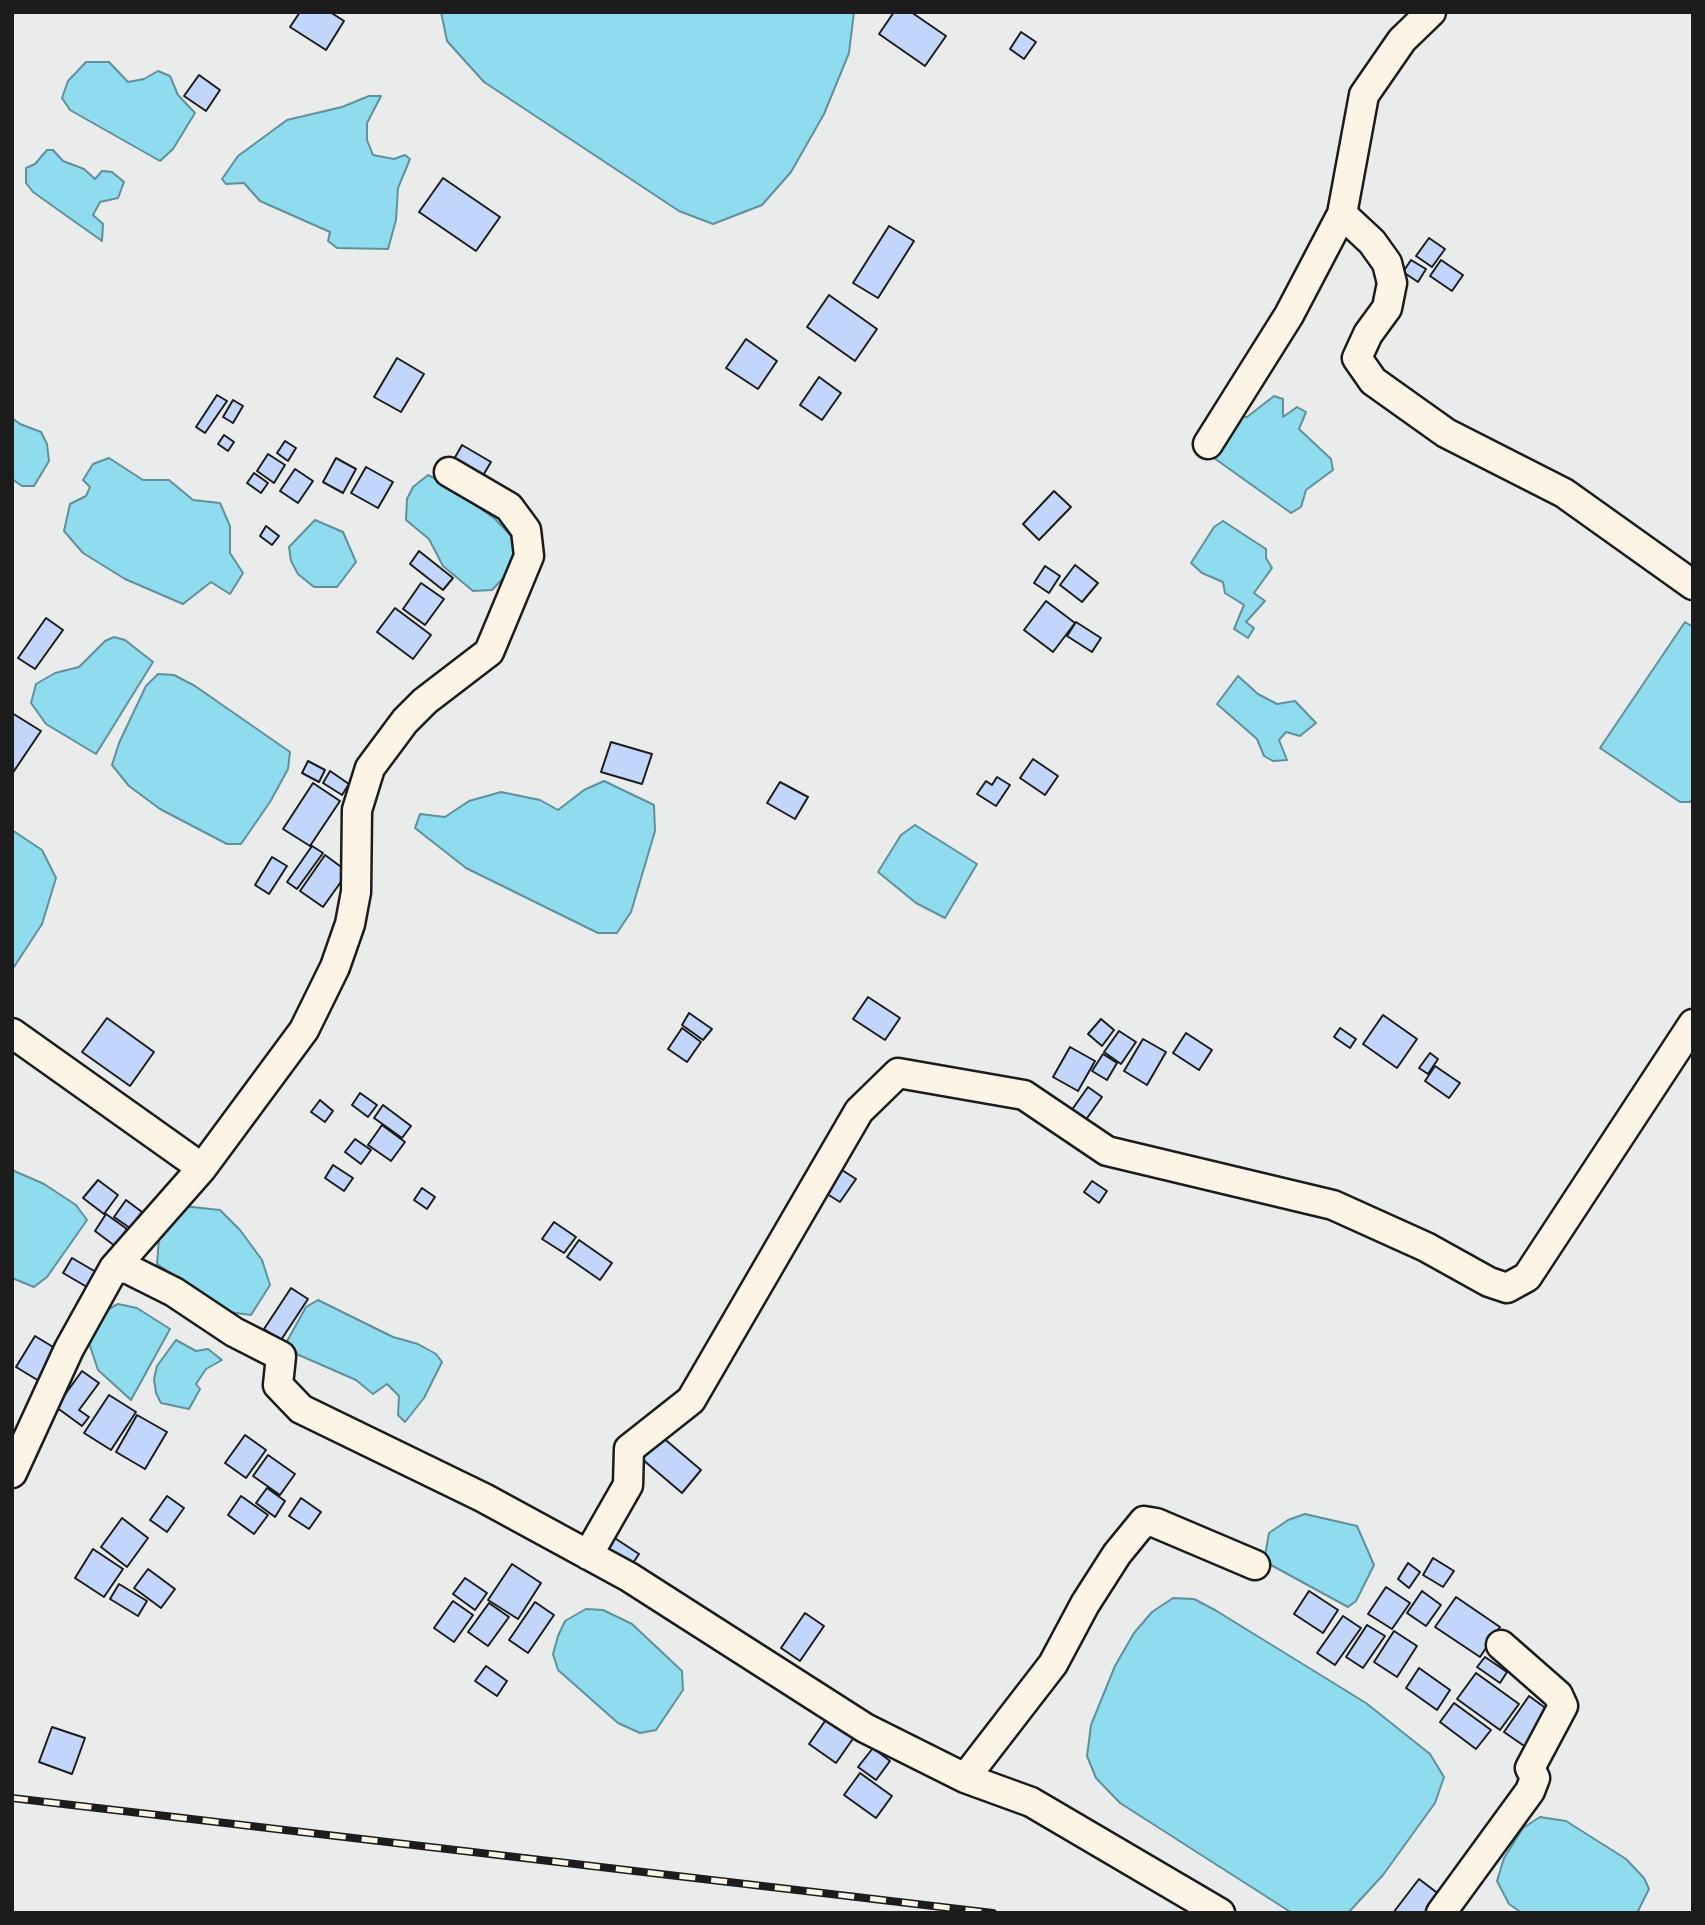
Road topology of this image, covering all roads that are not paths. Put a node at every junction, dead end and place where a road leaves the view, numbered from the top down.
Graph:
1 (1431, 12) edge
2 (1342, 214) junction
3 (1208, 444) dead end
4 (449, 472) dead end
5 (1693, 585) edge
6 (1693, 1024) edge
7 (12, 1033) edge
8 (202, 1168) junction
9 (114, 1268) junction
10 (12, 1472) edge
11 (588, 1555) junction
12 (1255, 1565) dead end
13 (1501, 1645) dead end
14 (965, 1778) junction
15 (1220, 1913) edge
16 (1441, 1913) edge

1 - 2 street
2 - 3 street
2 - 5 street
4 - 8 street
6 - 11 street
7 - 8 street
8 - 9 street
9 - 10 street
9 - 11 street
11 - 14 street
12 - 14 street
13 - 16 street
14 - 15 street

